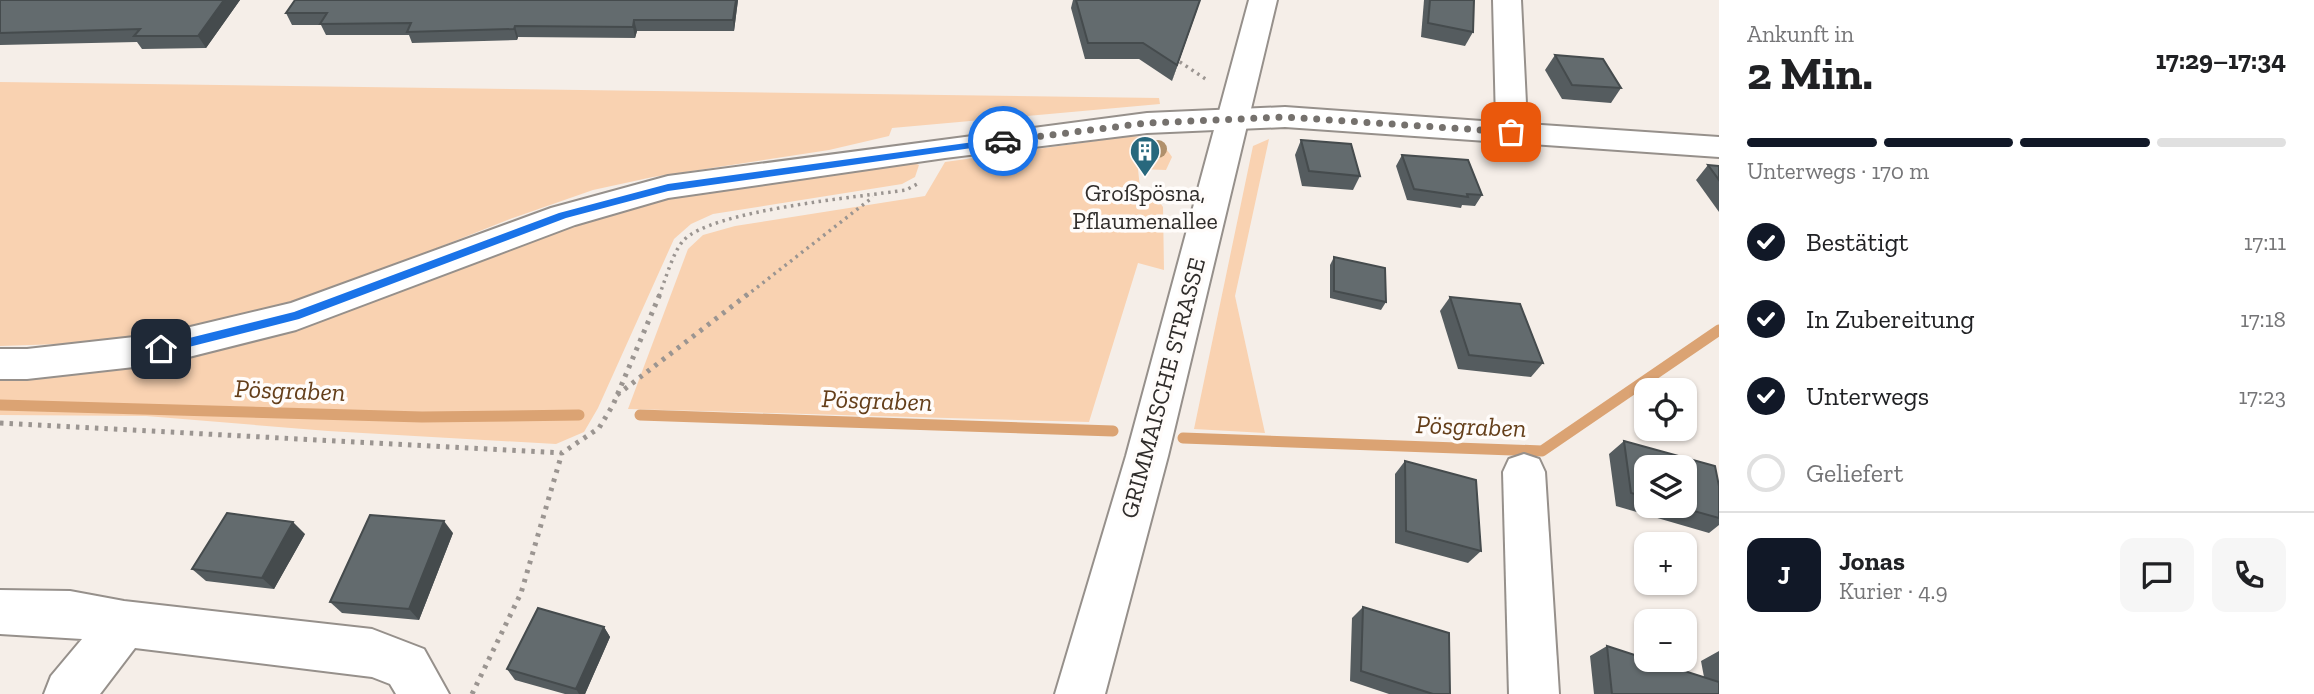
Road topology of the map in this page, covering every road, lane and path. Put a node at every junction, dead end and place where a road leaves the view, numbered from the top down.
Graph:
1 (1263, 0) edge
2 (1507, 0) edge
3 (1165, 53) edge
4 (1211, 83) dead end
5 (1233, 119) junction
6 (1511, 132) junction
7 (1719, 147) edge
8 (922, 181) dead end
9 (875, 195) junction
10 (0, 363) edge
11 (616, 396) junction
12 (0, 423) edge
13 (562, 453) junction
14 (1524, 472) dead end
15 (0, 612) edge
16 (124, 624) junction
17 (69, 694) edge
18 (424, 694) edge
19 (472, 694) edge
20 (1080, 694) edge
21 (1534, 694) edge

1 - 5 street, GRIMMAISCHE STRASSE
2 - 6 street
3 - 4 path
5 - 6 street
5 - 10 street
5 - 20 street, GRIMMAISCHE STRASSE
6 - 7 street
8 - 9 path
9 - 11 path
9 - 11 path
11 - 13 path
12 - 13 path
13 - 19 path
14 - 21 street
15 - 16 street
16 - 17 street
16 - 18 street

